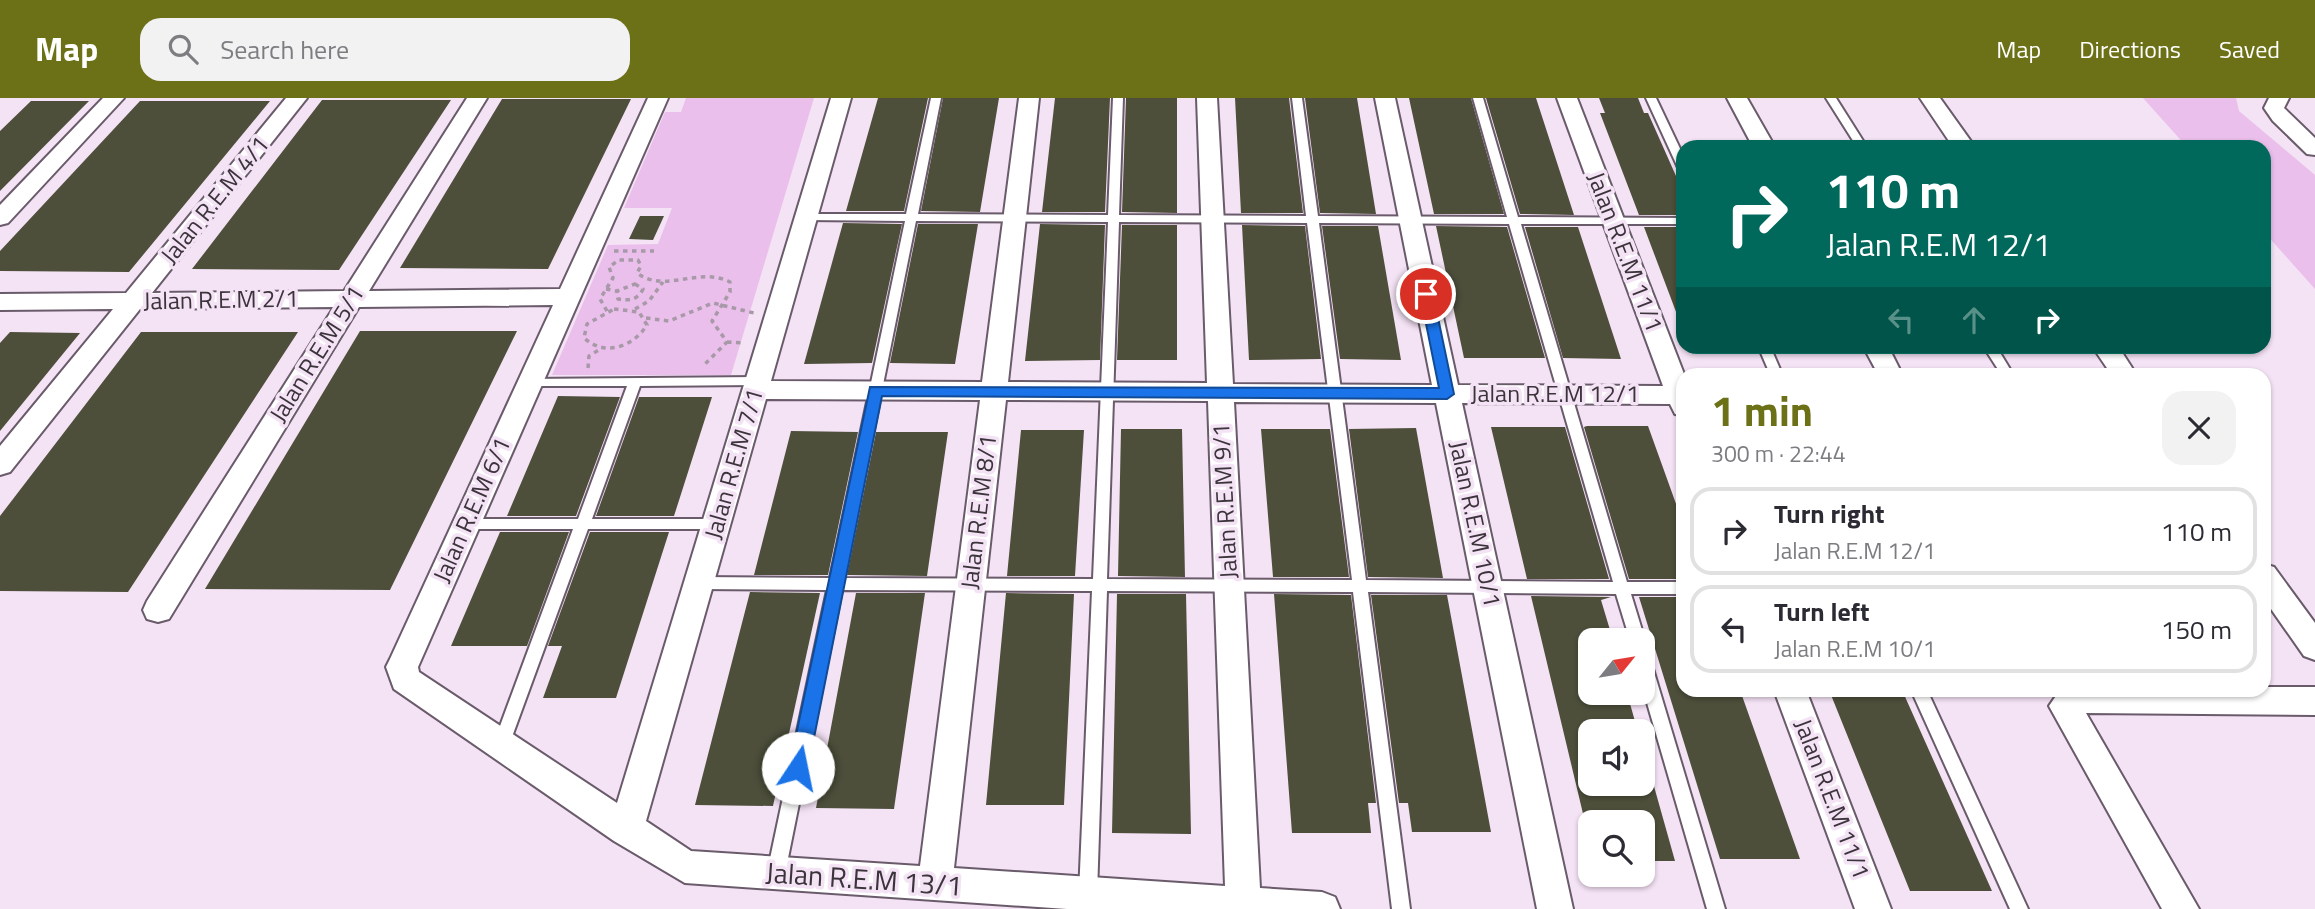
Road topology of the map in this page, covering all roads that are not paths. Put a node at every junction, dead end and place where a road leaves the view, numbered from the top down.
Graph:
1 (114, 98) edge
2 (298, 98) edge
3 (477, 98) edge
4 (658, 98) edge
5 (841, 98) edge
6 (936, 98) edge
7 (1029, 98) edge
8 (1118, 98) edge
9 (1207, 98) edge
10 (1297, 98) edge
11 (1385, 98) edge
12 (1478, 98) edge
13 (1567, 98) edge
14 (1651, 98) edge
15 (1737, 98) edge
16 (1831, 98) edge
17 (1930, 98) edge
18 (2277, 103) edge
19 (1760, 140) edge
20 (1858, 140) edge
21 (1959, 140) edge
22 (2315, 149) edge
23 (1676, 153) edge
24 (806, 217) junction
25 (0, 218) edge
26 (911, 218) junction
27 (1014, 218) junction
28 (1113, 218) junction
29 (1213, 219) junction
30 (1312, 219) junction
31 (1411, 219) junction
32 (1513, 220) junction
33 (1613, 220) junction
34 (1676, 220) edge
35 (568, 297) junction
36 (352, 299) junction
37 (133, 301) junction
38 (0, 302) edge
39 (530, 382) junction
40 (635, 382) junction
41 (1676, 383) edge
42 (756, 386) junction
43 (876, 391) junction
44 (994, 391) junction
45 (1107, 392) junction
46 (1220, 392) junction
47 (1335, 393) junction
48 (1447, 394) junction
49 (1565, 394) junction
50 (1676, 399) edge
51 (0, 465) edge
52 (466, 524) junction
53 (582, 524) junction
54 (716, 524) junction
55 (699, 583) junction
56 (836, 583) junction
57 (970, 584) junction
58 (1099, 585) junction
59 (2271, 585) edge
60 (1229, 586) junction
61 (1359, 586) junction
62 (1488, 587) junction
63 (1621, 588) junction
64 (1676, 588) edge
65 (158, 610) dead end
66 (1633, 628) edge
67 (2315, 647) edge
68 (1793, 697) edge
69 (1922, 697) edge
70 (2067, 697) edge
71 (2245, 697) edge
72 (2315, 701) edge
73 (1656, 705) edge
74 (501, 745) junction
75 (626, 830) junction
76 (776, 873) junction
77 (934, 884) junction
78 (1088, 894) junction
79 (1243, 904) junction
80 (1322, 909) edge
81 (1401, 909) edge
82 (1555, 909) edge
83 (1716, 909) edge
84 (1873, 909) edge
85 (2019, 909) edge
86 (2181, 909) edge

1 - 25 street
2 - 37 street, Jalan R.E.M 4/1
3 - 36 street, Jalan R.E.M 5/1
4 - 35 street, Jalan R.E.M 6/1
5 - 24 street, Jalan R.E.M 7/1
6 - 26 lane
7 - 27 street, Jalan R.E.M 8/1
8 - 28 lane
9 - 29 street, Jalan R.E.M 9/1
10 - 30 lane
11 - 31 street, Jalan R.E.M 10/1
12 - 32 lane
13 - 33 street, Jalan R.E.M 11/1
14 - 23 lane
15 - 19 street
16 - 20 lane
17 - 21 street
18 - 22 street
24 - 26 lane
24 - 42 street, Jalan R.E.M 7/1
26 - 27 lane
26 - 43 lane
27 - 28 lane
27 - 44 street, Jalan R.E.M 8/1
28 - 29 lane
28 - 45 lane
29 - 30 lane
29 - 46 street, Jalan R.E.M 9/1
30 - 31 lane
30 - 47 lane
31 - 32 lane
31 - 48 street, Jalan R.E.M 10/1
32 - 33 lane
32 - 49 lane
33 - 34 lane
33 - 41 street, Jalan R.E.M 11/1
35 - 36 street, Jalan R.E.M 2/1
35 - 39 street, Jalan R.E.M 6/1
36 - 37 street, Jalan R.E.M 2/1
36 - 65 street, Jalan R.E.M 5/1
37 - 38 street, Jalan R.E.M 2/1
37 - 51 street, Jalan R.E.M 4/1
39 - 40 lane
39 - 52 street, Jalan R.E.M 6/1
40 - 42 lane
40 - 53 lane
42 - 43 street, Jalan R.E.M 12/1
42 - 54 street, Jalan R.E.M 7/1
43 - 44 street, Jalan R.E.M 12/1
43 - 56 lane
44 - 45 street, Jalan R.E.M 12/1
44 - 57 street, Jalan R.E.M 8/1
45 - 46 street, Jalan R.E.M 12/1
45 - 58 lane
46 - 47 street, Jalan R.E.M 12/1
46 - 60 street, Jalan R.E.M 9/1
47 - 48 street, Jalan R.E.M 12/1
47 - 61 lane
48 - 49 street, Jalan R.E.M 12/1
48 - 62 street, Jalan R.E.M 10/1
49 - 50 street, Jalan R.E.M 12/1
49 - 63 lane
52 - 53 lane
52 - 74 street, Jalan R.E.M 6/1
53 - 54 lane
53 - 74 lane
54 - 55 street, Jalan R.E.M 7/1
55 - 56 lane
55 - 75 street, Jalan R.E.M 7/1
56 - 57 lane
56 - 76 lane
57 - 58 lane
57 - 77 street, Jalan R.E.M 8/1
58 - 60 lane
58 - 78 lane
59 - 67 street
60 - 61 lane
60 - 79 street, Jalan R.E.M 9/1
61 - 62 lane
61 - 81 lane
62 - 63 lane
62 - 82 street, Jalan R.E.M 10/1
63 - 64 lane
63 - 66 lane
68 - 84 street, Jalan R.E.M 11/1
69 - 85 lane
70 - 86 street
71 - 72 street
73 - 83 lane
74 - 75 street, Jalan R.E.M 6/1
75 - 76 street, Jalan R.E.M 13/1
76 - 77 street, Jalan R.E.M 13/1
77 - 78 street, Jalan R.E.M 13/1
78 - 79 street, Jalan R.E.M 13/1
79 - 80 street, Jalan R.E.M 13/1

